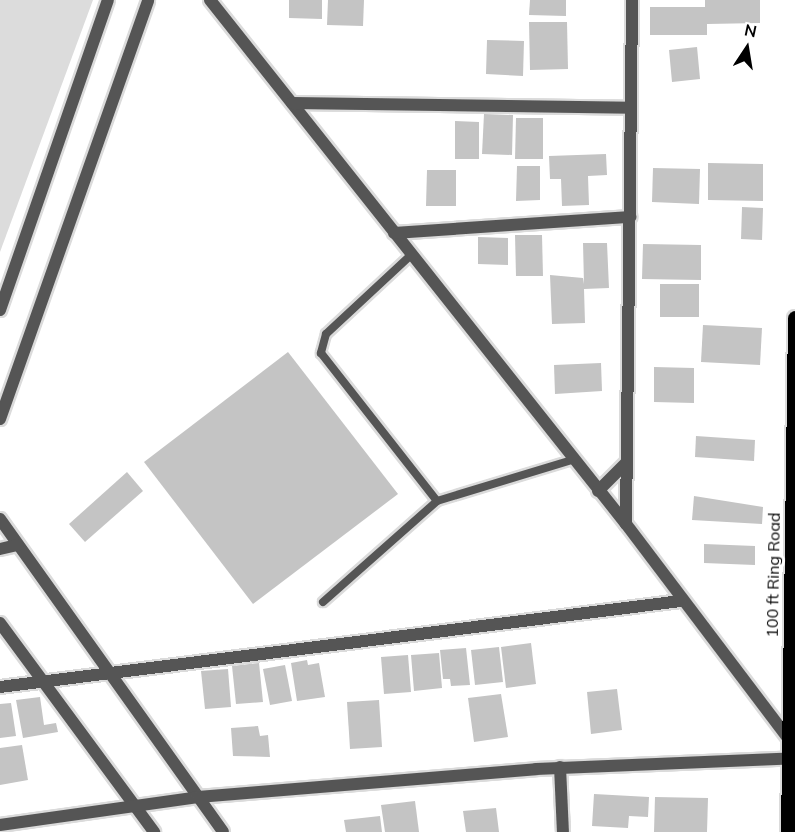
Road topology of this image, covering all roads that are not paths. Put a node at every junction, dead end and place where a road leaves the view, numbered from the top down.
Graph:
1 (108, 0) edge
2 (148, 0) edge
3 (210, 0) edge
4 (632, 0) edge
5 (292, 103) junction
6 (631, 108) junction
7 (630, 217) junction
8 (394, 232) junction
9 (411, 255) junction
10 (0, 310) edge
11 (795, 318) edge
12 (0, 419) edge
13 (572, 460) junction
14 (627, 462) junction
15 (598, 491) junction
16 (437, 501) junction
17 (0, 519) edge
18 (626, 524) junction
19 (18, 544) junction
20 (0, 549) edge
21 (681, 601) junction
22 (323, 602) dead end
23 (0, 623) edge
24 (110, 677) junction
25 (42, 682) junction
26 (0, 687) edge
27 (790, 741) junction
28 (792, 758) edge
29 (560, 767) junction
30 (198, 797) junction
31 (136, 807) junction
32 (0, 825) edge
33 (154, 832) edge
34 (223, 832) edge
35 (563, 832) edge
36 (788, 832) edge

1 - 10 street
2 - 12 street
3 - 5 street
4 - 6 street
5 - 6 street
5 - 8 street
6 - 7 street
7 - 8 street
7 - 14 street
8 - 9 street
9 - 13 street
9 - 16 lane
11 - 27 main road, 100 ft Ring Road
13 - 15 street
13 - 16 lane
14 - 15 street
14 - 18 street
15 - 18 street
16 - 22 lane
17 - 19 street
18 - 21 street
19 - 20 street
19 - 24 street
21 - 24 street
21 - 27 street
23 - 25 street
24 - 25 street
24 - 30 street
25 - 26 street
25 - 31 street
27 - 28 main road, 100 ft Ring Road
28 - 29 street
28 - 36 main road, 100 ft Ring Road
29 - 30 street
29 - 35 street
30 - 31 street
30 - 34 street
31 - 32 street
31 - 33 street

